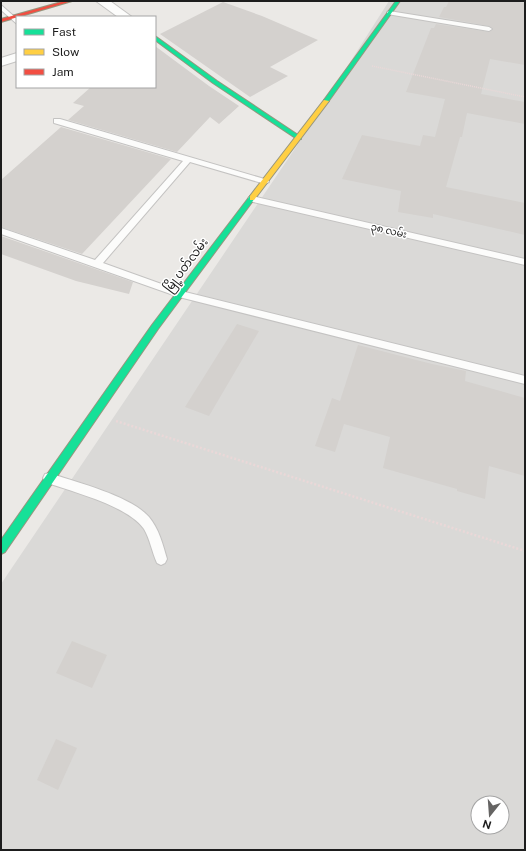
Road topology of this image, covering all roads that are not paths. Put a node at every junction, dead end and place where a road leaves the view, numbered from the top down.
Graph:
1 (70, 1) edge
2 (102, 1) edge
3 (398, 1) edge
4 (1, 7) edge
5 (389, 13) junction
6 (27, 16) edge
7 (124, 16) edge
8 (15, 20) edge
9 (1, 21) edge
10 (489, 29) dead end
11 (156, 39) edge
12 (16, 57) edge
13 (1, 62) edge
14 (57, 121) dead end
15 (299, 138) junction
16 (188, 160) junction
17 (265, 182) junction
18 (252, 199) junction
19 (1, 231) edge
20 (525, 262) edge
21 (97, 264) junction
22 (179, 294) junction
23 (525, 380) edge
24 (49, 478) junction
25 (1, 550) edge
26 (161, 559) dead end

1 - 6 main road
2 - 7 street
3 - 5 main road, မြို့ပတ်လမ်း
4 - 8 lane
5 - 10 lane
5 - 15 main road, မြို့ပတ်လမ်း
8 - 9 main road
11 - 15 main road
12 - 13 street
14 - 16 lane
15 - 17 main road, မြို့ပတ်လမ်း
16 - 17 lane
16 - 21 lane
17 - 18 main road, မြို့ပတ်လမ်း
18 - 20 lane, ၃၈ လမ်း
18 - 22 main road, မြို့ပတ်လမ်း
19 - 21 lane
21 - 22 lane
22 - 23 lane
22 - 24 main road, မြို့ပတ်လမ်း
24 - 25 main road, မြို့ပတ်လမ်း
24 - 26 lane

